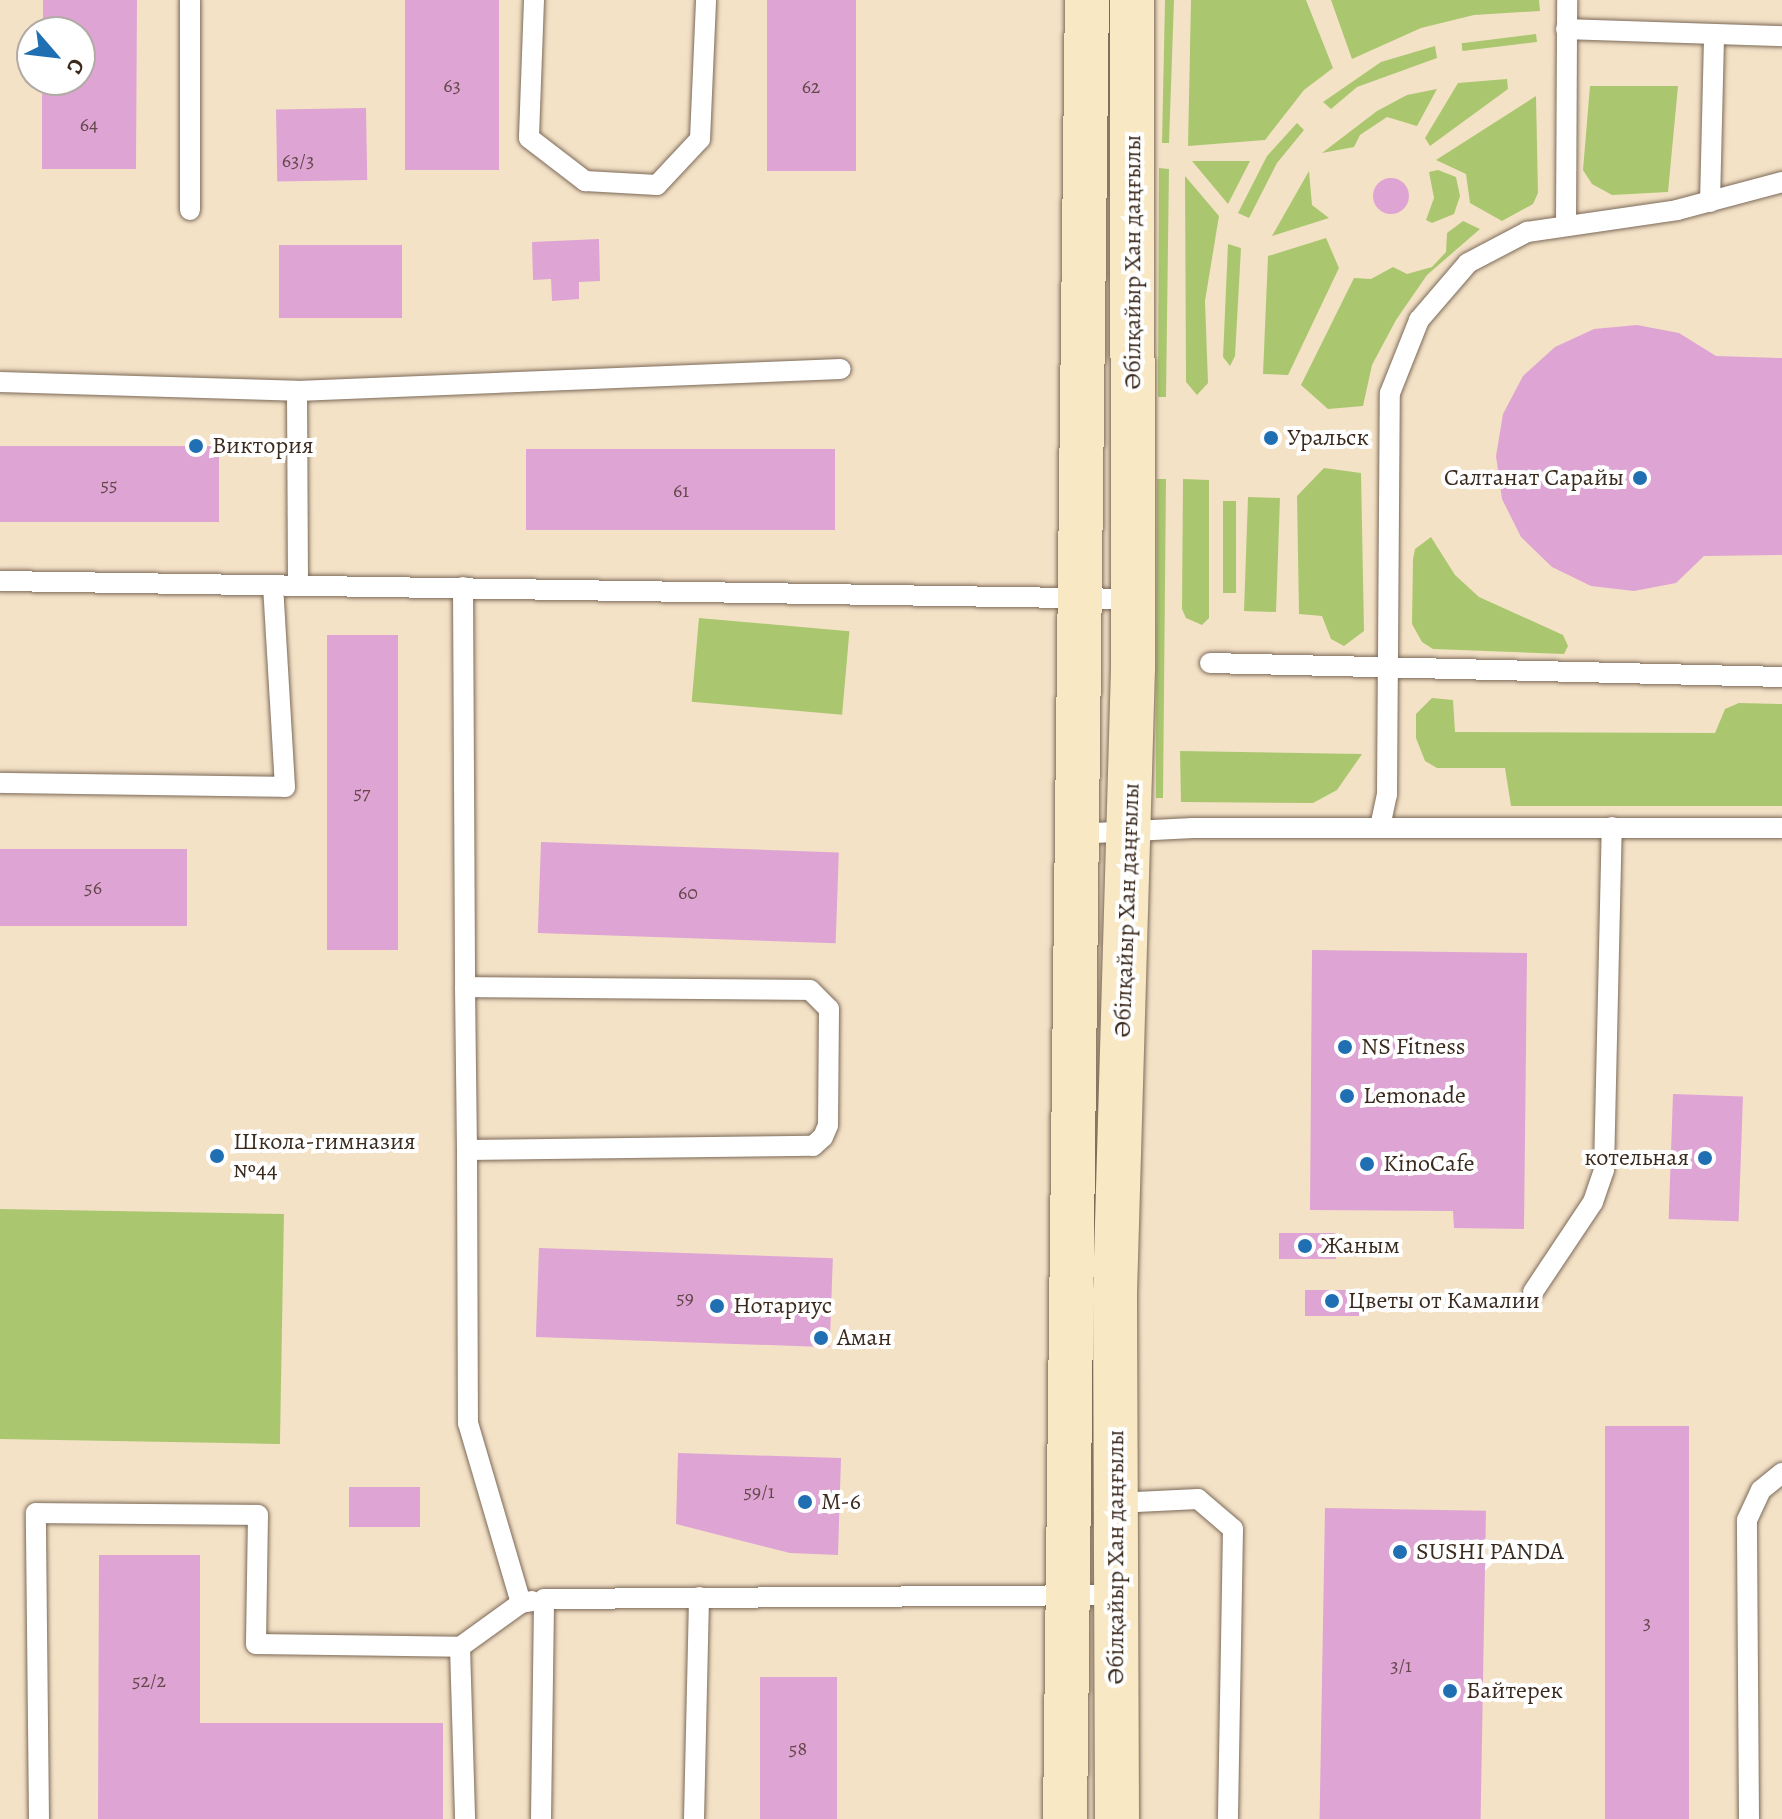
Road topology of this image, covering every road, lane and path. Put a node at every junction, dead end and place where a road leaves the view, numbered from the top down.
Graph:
1 (190, 0) edge
2 (534, 0) edge
3 (706, 0) edge
4 (1087, 0) edge
5 (1132, 0) edge
6 (1567, 0) edge
7 (1566, 29) junction
8 (1714, 34) junction
9 (1782, 36) edge
10 (1782, 182) edge
11 (1710, 202) junction
12 (190, 210) dead end
13 (1566, 226) junction
14 (841, 369) dead end
15 (0, 382) edge
16 (297, 391) junction
17 (0, 581) edge
18 (273, 586) junction
19 (298, 586) junction
20 (463, 587) junction
21 (1133, 599) junction
22 (1077, 600) junction
23 (1210, 663) dead end
24 (1389, 671) junction
25 (1782, 677) edge
26 (0, 783) edge
27 (1380, 827) junction
28 (1612, 827) junction
29 (1782, 828) edge
30 (1130, 831) junction
31 (1075, 834) junction
32 (465, 987) junction
33 (467, 1150) junction
34 (1533, 1292) dead end
35 (1782, 1473) edge
36 (1116, 1503) junction
37 (1070, 1595) junction
38 (1116, 1595) junction
39 (699, 1597) junction
40 (544, 1599) junction
41 (521, 1603) junction
42 (460, 1647) junction
43 (39, 1819) edge
44 (465, 1819) edge
45 (541, 1819) edge
46 (694, 1819) edge
47 (1065, 1819) edge
48 (1117, 1819) edge
49 (1228, 1819) edge
50 (1749, 1819) edge

1 - 12 lane
2 - 3 lane
4 - 22 main road, Әбілқайыр Хан даңғылы
5 - 21 main road, Әбілқайыр Хан даңғылы
6 - 7 lane
7 - 8 lane
7 - 13 lane
8 - 9 lane
8 - 11 lane
10 - 11 lane
11 - 13 lane
13 - 24 lane
14 - 16 lane
15 - 16 lane
16 - 19 lane
17 - 18 lane
18 - 19 lane
18 - 26 lane
19 - 20 lane
20 - 22 lane
20 - 32 lane
21 - 22 lane
21 - 30 main road, Әбілқайыр Хан даңғылы
22 - 31 main road, Әбілқайыр Хан даңғылы
23 - 24 lane
24 - 25 lane
24 - 27 lane
27 - 28 lane
27 - 30 lane
28 - 29 lane
28 - 34 lane
30 - 31 lane
30 - 36 main road, Әбілқайыр Хан даңғылы
31 - 37 main road, Әбілқайыр Хан даңғылы
32 - 33 lane
32 - 33 lane
33 - 41 lane
35 - 50 lane
36 - 38 main road, Әбілқайыр Хан даңғылы
36 - 49 lane
37 - 38 lane
37 - 39 lane
37 - 47 main road, Әбілқайыр Хан даңғылы
38 - 48 main road, Әбілқайыр Хан даңғылы
39 - 40 lane
39 - 46 lane
40 - 41 lane
40 - 45 lane
41 - 42 lane
42 - 43 lane
42 - 44 lane

